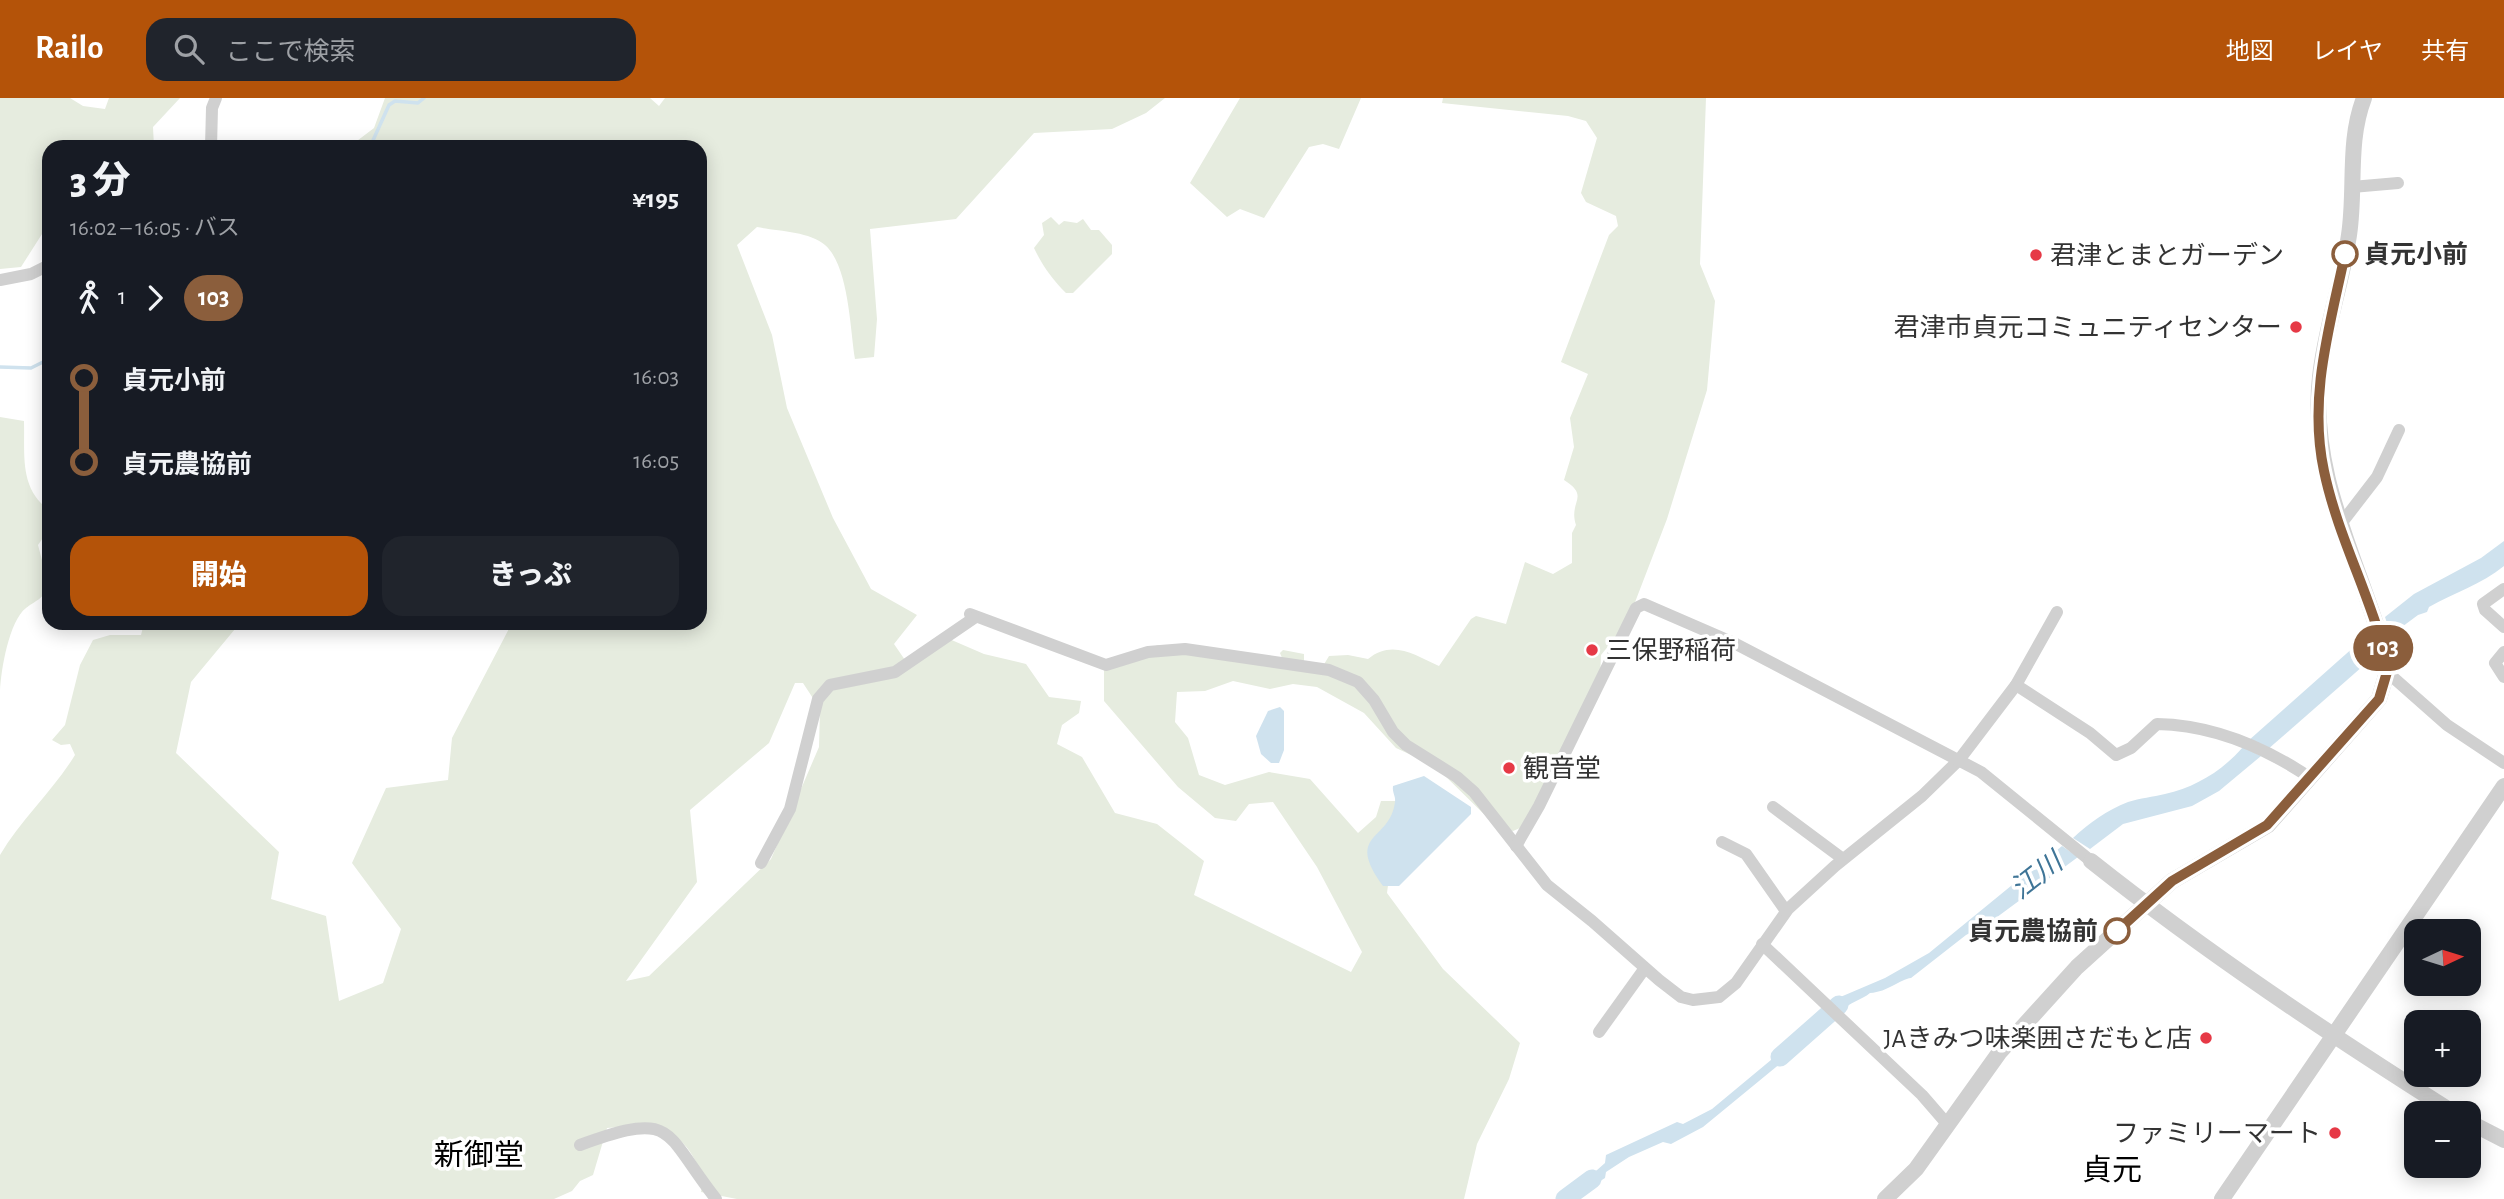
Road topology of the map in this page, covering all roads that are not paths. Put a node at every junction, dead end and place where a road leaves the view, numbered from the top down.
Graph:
1 (216, 98) edge
2 (2364, 98) edge
3 (211, 140) edge
4 (2398, 183) dead end
5 (2352, 187) junction
6 (42, 268) edge
7 (0, 280) edge
8 (2399, 430) dead end
9 (2340, 525) junction
10 (2504, 589) edge
11 (2057, 612) dead end
12 (2504, 627) edge
13 (2504, 652) edge
14 (2387, 672) junction
15 (2504, 677) edge
16 (2015, 684) junction
17 (1959, 760) junction
18 (2503, 761) edge
19 (2309, 777) junction
20 (2504, 786) edge
21 (1773, 807) dead end
22 (1722, 842) dead end
23 (1516, 846) junction
24 (1843, 859) junction
25 (2091, 861) joint
26 (761, 863) dead end
27 (2146, 905) junction
28 (1786, 911) junction
29 (1762, 944) junction
30 (1645, 968) junction
31 (1599, 1032) dead end
32 (2334, 1037) junction
33 (2435, 1101) edge
34 (1948, 1125) junction
35 (2481, 1128) edge
36 (2504, 1140) edge
37 (580, 1145) dead end
38 (716, 1199) edge
39 (1885, 1199) edge
40 (2222, 1199) edge

1 - 3 street
2 - 5 street
4 - 5 street
5 - 9 street
6 - 7 street
8 - 9 street
9 - 14 street
10 - 12 street
11 - 16 street
13 - 15 street
14 - 18 street
14 - 19 street
16 - 17 street
16 - 19 street
17 - 23 street
17 - 24 street
17 - 25 street
19 - 27 street
20 - 32 street
21 - 24 street
22 - 28 street
23 - 26 street
23 - 30 street
24 - 28 street
25 - 27 street
27 - 32 street
27 - 34 street
28 - 29 street
29 - 30 street
29 - 34 street
30 - 31 street
32 - 33 street
32 - 40 street
34 - 39 street
35 - 36 street
37 - 38 street

